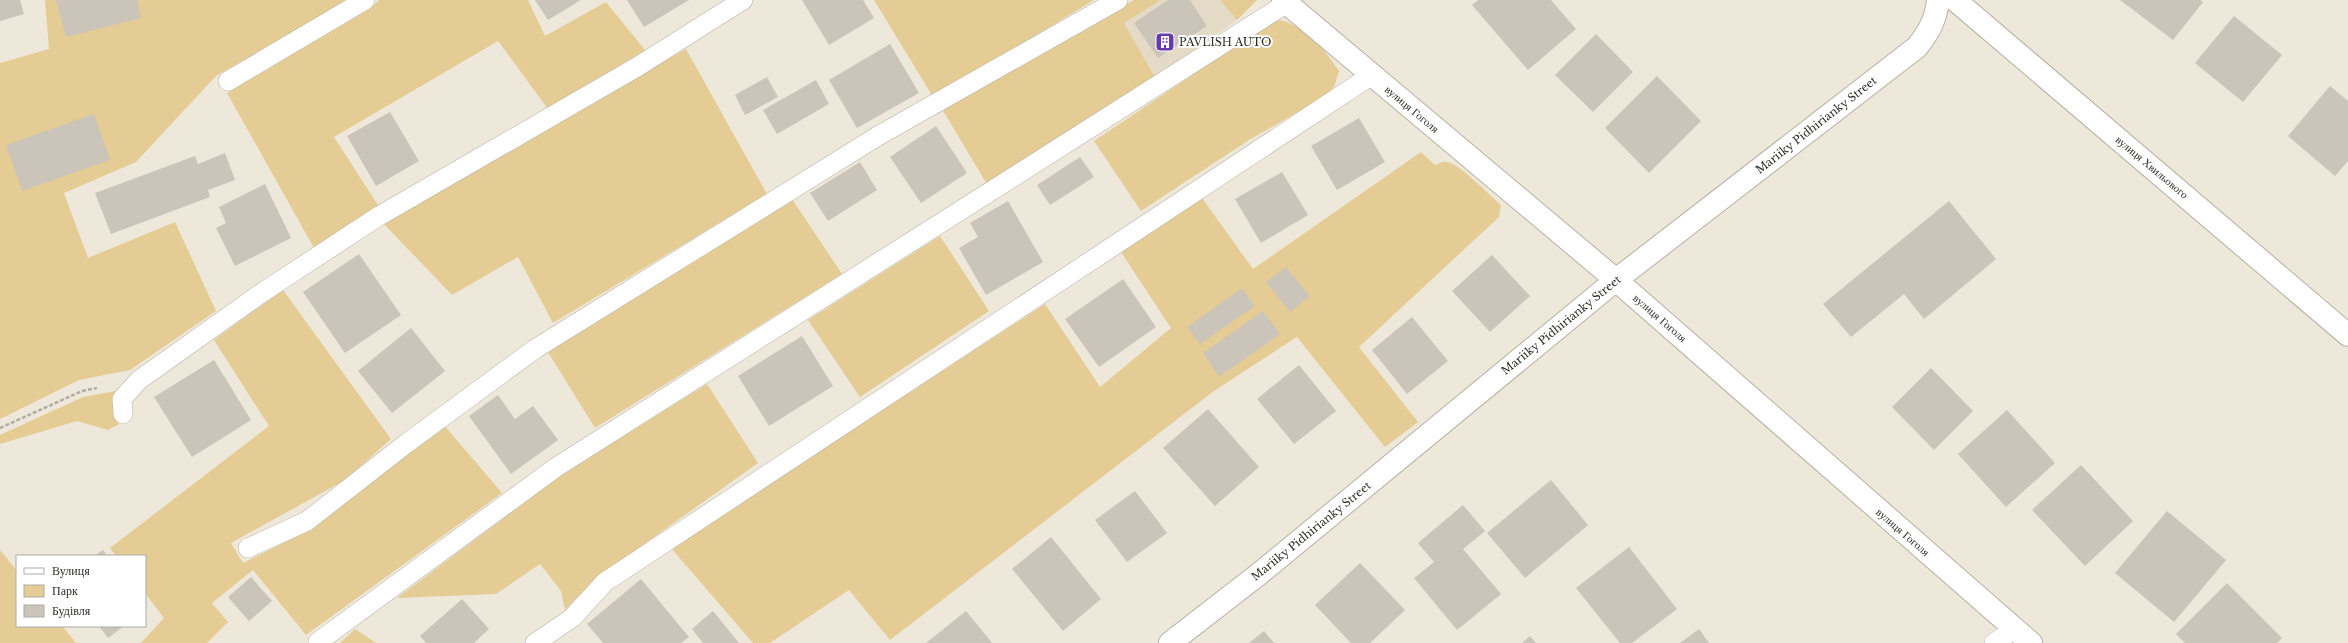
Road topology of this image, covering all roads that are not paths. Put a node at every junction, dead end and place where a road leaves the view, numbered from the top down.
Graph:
1 (365, 0) edge
2 (743, 0) edge
3 (1118, 0) edge
4 (1938, 0) edge
5 (1955, 0) edge
6 (1285, 2) edge
7 (1372, 75) junction
8 (228, 81) dead end
9 (1616, 280) junction
10 (2348, 335) edge
11 (123, 414) dead end
12 (248, 548) dead end
13 (2023, 636) edge
14 (318, 642) edge
15 (535, 643) edge
16 (1170, 643) edge
17 (1994, 643) edge

1 - 8 lane
2 - 11 lane
3 - 12 lane
4 - 9 street, Mariiky Pidhirianky Street
5 - 10 street, вулиця Хвильового
6 - 7 street, вулиця Гоголя
6 - 14 lane
7 - 9 street, вулиця Гоголя
7 - 15 lane
9 - 13 street, вулиця Гоголя
9 - 16 street, Mariiky Pidhirianky Street
13 - 17 lane

